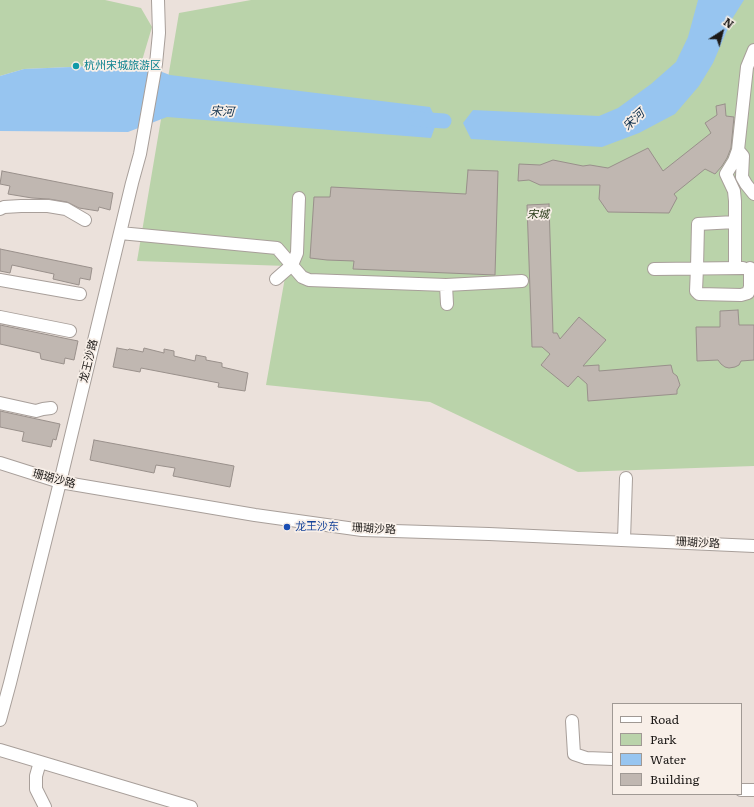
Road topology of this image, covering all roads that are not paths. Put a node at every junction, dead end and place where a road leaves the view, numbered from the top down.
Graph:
1 (158, 0) edge
2 (754, 50) edge
3 (738, 150) junction
4 (754, 194) edge
5 (299, 198) dead end
6 (0, 210) edge
7 (85, 220) dead end
8 (735, 222) junction
9 (120, 233) junction
10 (292, 266) junction
11 (698, 268) junction
12 (735, 268) junction
13 (752, 268) edge
14 (654, 269) dead end
15 (276, 279) dead end
16 (0, 280) edge
17 (522, 281) dead end
18 (446, 285) junction
19 (80, 294) dead end
20 (447, 304) dead end
21 (0, 316) edge
22 (70, 331) dead end
23 (0, 403) edge
24 (51, 408) dead end
25 (0, 464) edge
26 (626, 478) dead end
27 (60, 482) junction
28 (624, 540) junction
29 (754, 546) edge
30 (0, 720) edge
31 (572, 721) dead end
32 (0, 750) edge
33 (612, 759) edge
34 (40, 762) junction
35 (742, 790) edge
36 (754, 790) edge
37 (45, 807) edge
38 (191, 807) edge

1 - 9 street, 龙王沙路
2 - 3 street
3 - 4 street
3 - 8 street
5 - 10 street
6 - 7 street
8 - 11 street
8 - 12 street
9 - 10 street
9 - 27 street, 龙王沙路
10 - 15 street
10 - 18 street
11 - 12 street
11 - 13 street
11 - 14 street
12 - 13 street
16 - 19 street
17 - 18 street
18 - 20 street
21 - 22 street
23 - 24 street
25 - 27 street, 珊瑚沙路
26 - 28 street
27 - 28 street, 珊瑚沙路
27 - 30 street, 龙王沙路
28 - 29 street, 珊瑚沙路
31 - 33 street
32 - 34 street
34 - 37 street
34 - 38 street
35 - 36 street

